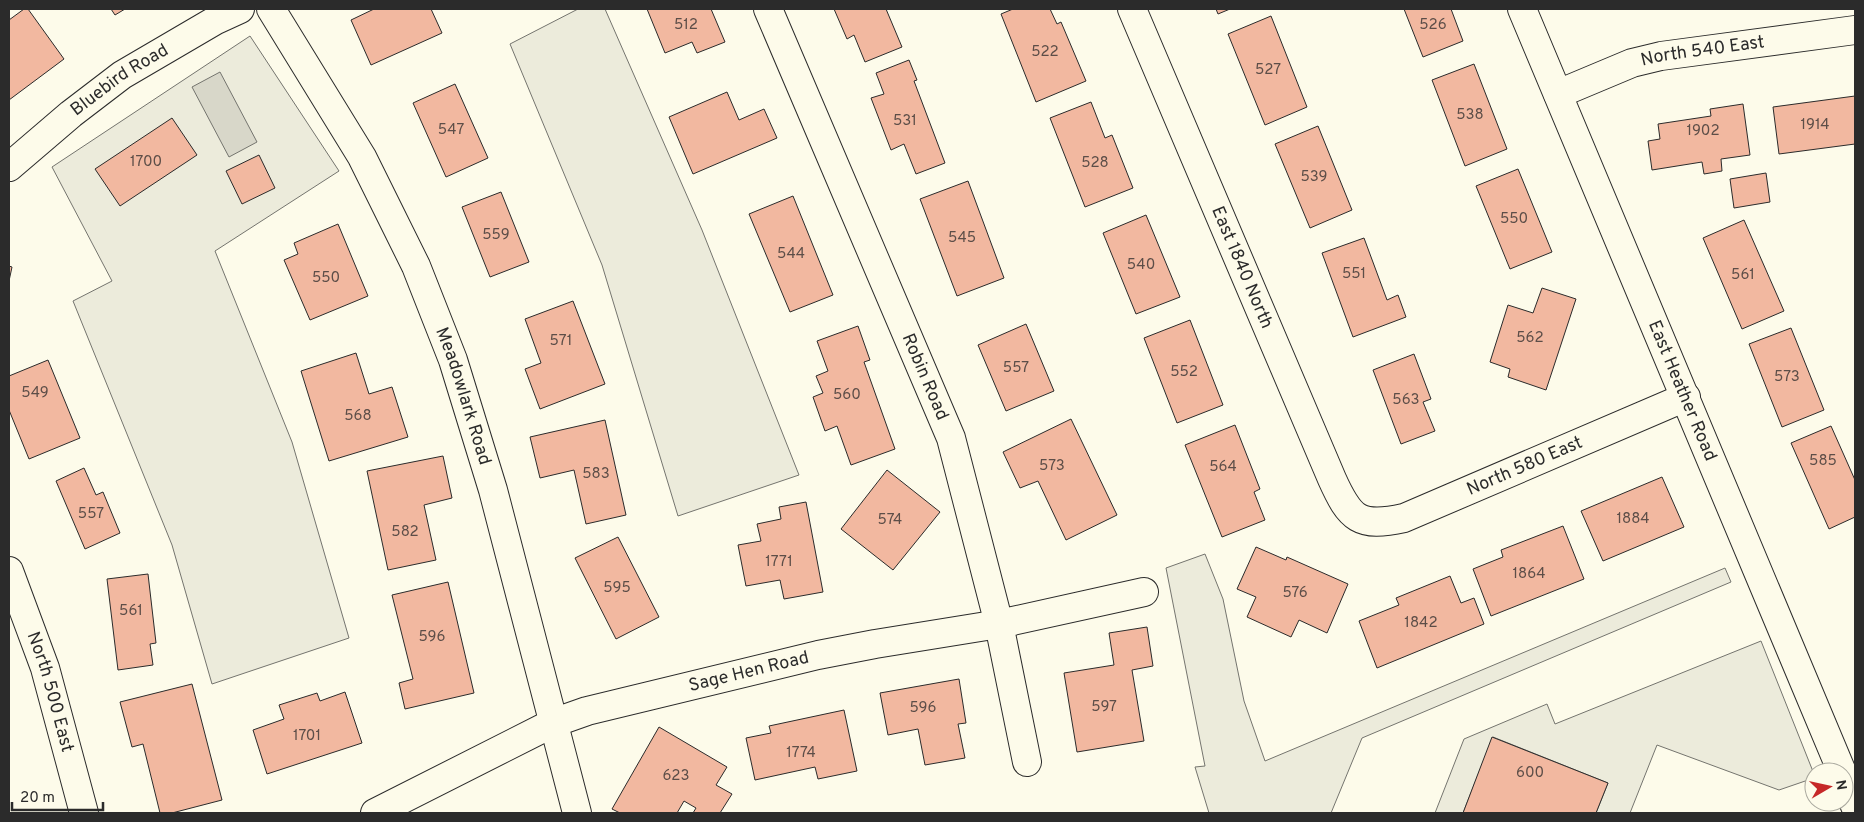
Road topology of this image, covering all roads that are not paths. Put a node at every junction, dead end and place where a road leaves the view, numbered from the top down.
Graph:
1 (240, 9) edge
2 (271, 9) edge
3 (768, 9) edge
4 (1132, 9) edge
5 (1522, 9) edge
6 (1855, 30) edge
7 (1558, 94) junction
8 (9, 167) edge
9 (1686, 397) junction
10 (1362, 521) joint
11 (9, 571) edge
12 (1144, 592) dead end
13 (999, 624) junction
14 (553, 723) junction
15 (1027, 762) dead end
16 (1844, 762) edge
17 (84, 813) edge
18 (375, 813) edge
19 (577, 813) edge

1 - 8 street, Bluebird Road
2 - 14 street, Meadowlark Road
3 - 13 street, Robin Road
4 - 10 street, East 1840 North
5 - 7 street, East Heather Road
6 - 7 street, North 540 East
7 - 9 street, East Heather Road
9 - 10 street, North 580 East
9 - 16 street, East Heather Road
11 - 17 street, North 500 East
12 - 13 street, Sage Hen Road
13 - 14 street, Sage Hen Road
13 - 15 street, Robin Road
14 - 18 street, Sage Hen Road
14 - 19 street, Meadowlark Road

